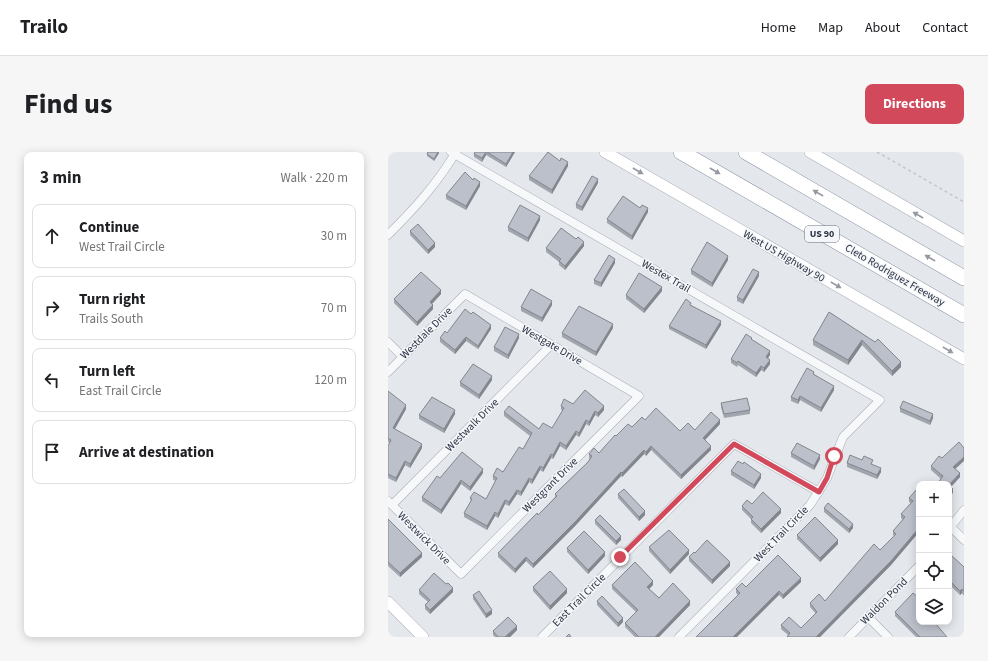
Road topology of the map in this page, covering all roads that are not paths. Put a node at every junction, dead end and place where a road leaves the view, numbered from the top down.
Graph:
1 (604, 152) edge
2 (681, 152) edge
3 (746, 152) edge
4 (810, 152) edge
5 (454, 153) edge
6 (388, 235) edge
7 (964, 241) edge
8 (964, 278) edge
9 (465, 294) joint
10 (964, 315) edge
11 (388, 342) edge
12 (551, 345) junction
13 (403, 357) junction
14 (964, 359) edge
15 (388, 372) edge
16 (639, 396) joint
17 (880, 400) joint
18 (819, 492) junction
19 (390, 503) edge
20 (964, 510) edge
21 (952, 525) edge
22 (952, 530) edge
23 (964, 540) edge
24 (916, 569) edge
25 (461, 574) joint
26 (388, 602) edge
27 (868, 617) junction
28 (423, 637) edge
29 (542, 637) edge
30 (680, 637) edge
31 (849, 637) edge
32 (888, 637) edge

1 -> 14 main road, West US Highway 90
2 -> 10 highway, Cleto Rodriguez Freeway / US 90
8 -> 3 highway
7 -> 4 main road
5 - 6 street
5 - 17 street, Westex Trail
9 - 12 street, Westgate Drive
9 - 13 street, Westdale Drive
11 - 13 street
12 - 16 street, Westgate Drive
12 - 19 street, Westwalk Drive
13 - 15 street, Westdale Drive
16 - 25 street, Westgrant Drive
17 - 18 street, West Trail Circle
18 - 29 street, East Trail Circle
18 - 30 street, West Trail Circle
19 - 25 street, Westwick Drive
20 - 21 street
22 - 23 street
24 - 27 street, Waldon Pond
26 - 28 main road
27 - 31 street, Waldon Pond
27 - 32 street

